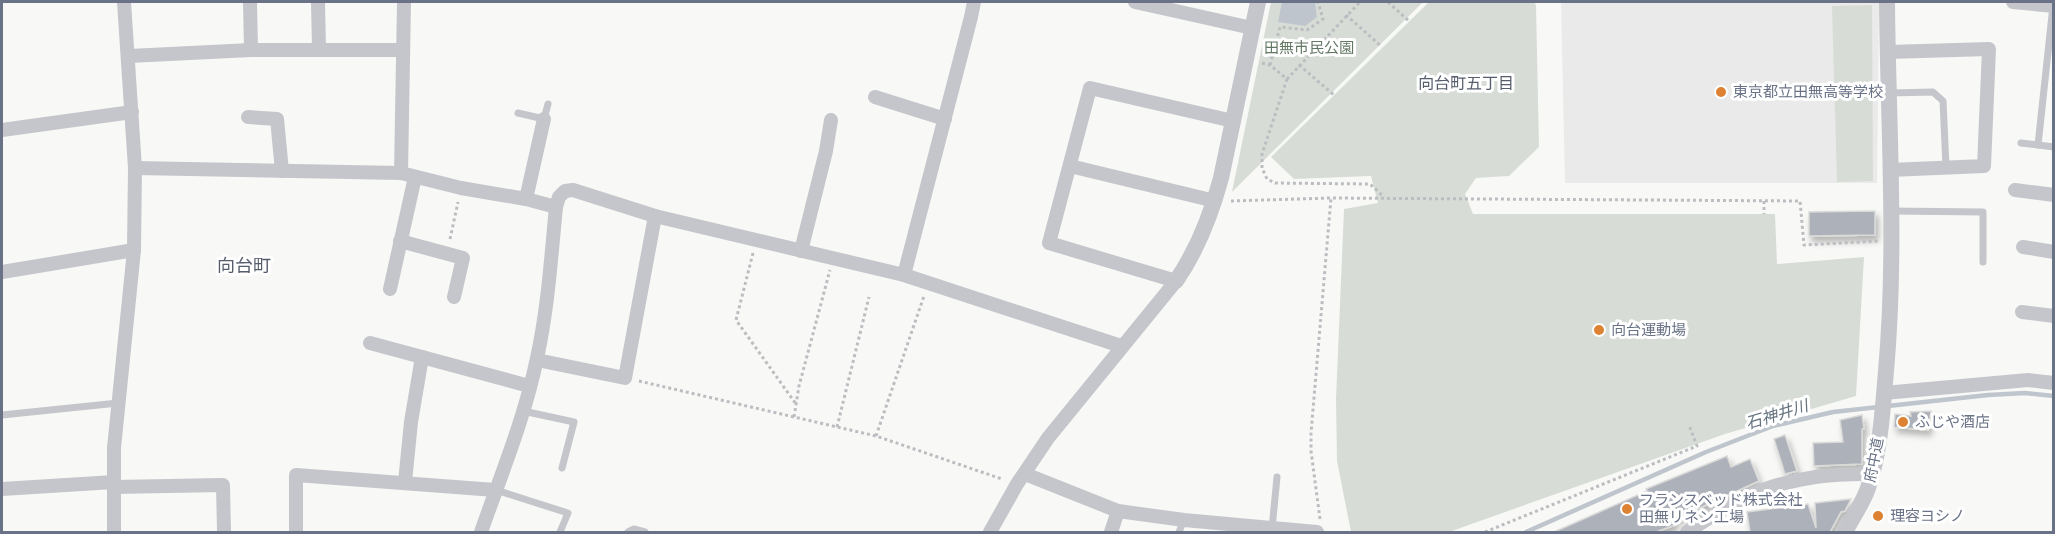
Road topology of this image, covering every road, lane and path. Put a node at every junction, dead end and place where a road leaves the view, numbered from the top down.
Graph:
1 (124, 2) edge
2 (250, 2) edge
3 (318, 2) edge
4 (404, 2) edge
5 (974, 2) edge
6 (1135, 2) edge
7 (1258, 2) edge
8 (1318, 2) edge
9 (1360, 2) edge
10 (1388, 2) edge
11 (1887, 2) edge
12 (2013, 2) edge
13 (2053, 6) edge
14 (1346, 15) junction
15 (1409, 21) dead end
16 (1252, 28) junction
17 (1382, 47) dead end
18 (319, 49) junction
19 (251, 50) junction
20 (402, 50) junction
21 (1888, 52) junction
22 (129, 56) junction
23 (1246, 60) junction
24 (1270, 65) junction
25 (1299, 65) junction
26 (1287, 79) junction
27 (1888, 93) junction
28 (1334, 95) dead end
29 (875, 96) dead end
30 (548, 104) dead end
31 (132, 112) junction
32 (518, 113) dead end
33 (248, 117) dead end
34 (945, 118) junction
35 (544, 119) junction
36 (831, 120) dead end
37 (1233, 121) junction
38 (2, 130) edge
39 (2021, 143) dead end
40 (2038, 145) junction
41 (2054, 147) edge
42 (1070, 166) junction
43 (1946, 167) junction
44 (135, 168) junction
45 (1890, 170) junction
46 (282, 171) junction
47 (401, 173) junction
48 (415, 177) junction
49 (461, 188) junction
50 (2015, 190) dead end
51 (2054, 195) edge
52 (1331, 198) junction
53 (1385, 198) junction
54 (525, 199) junction
55 (1215, 201) junction
56 (1764, 201) junction
57 (556, 207) junction
58 (1891, 211) junction
59 (1764, 214) dead end
60 (655, 216) junction
61 (756, 240) junction
62 (1891, 240) junction
63 (400, 241) junction
64 (2023, 247) dead end
65 (134, 250) junction
66 (801, 251) junction
67 (2054, 252) edge
68 (447, 254) junction
69 (833, 259) junction
70 (1983, 262) dead end
71 (2, 272) edge
72 (904, 275) junction
73 (1176, 281) junction
74 (928, 283) junction
75 (390, 289) dead end
76 (454, 297) dead end
77 (869, 297) dead end
78 (2022, 312) dead end
79 (2054, 316) edge
80 (370, 343) dead end
81 (1121, 346) junction
82 (422, 357) junction
83 (537, 360) junction
84 (625, 378) junction
85 (2054, 383) edge
86 (529, 386) junction
87 (1884, 395) junction
88 (119, 403) junction
89 (796, 404) junction
90 (523, 411) junction
91 (2, 415) edge
92 (794, 417) junction
93 (1689, 425) dead end
94 (837, 427) junction
95 (876, 436) junction
96 (562, 468) dead end
97 (1872, 474) junction
98 (1277, 477) dead end
99 (1021, 479) junction
100 (405, 482) junction
101 (114, 484) junction
102 (2, 489) edge
103 (495, 490) junction
104 (1118, 511) junction
105 (1182, 526) edge
106 (1318, 527) edge
107 (1272, 530) edge
108 (114, 532) edge
109 (224, 532) edge
110 (296, 532) edge
111 (481, 532) edge
112 (560, 532) edge
113 (628, 532) edge
114 (645, 532) edge
115 (990, 532) edge
116 (1111, 532) edge
117 (1485, 532) edge
118 (1687, 532) edge
119 (1845, 532) edge

1 - 22 street
2 - 19 street
3 - 18 street
4 - 20 street
5 - 34 street
6 - 16 street
7 - 16 street
8 - 24 path
9 - 14 path
10 - 15 path
11 - 21 street, 府中道
12 - 13 street
13 - 40 lane
14 - 17 path
14 - 25 path
16 - 23 street
18 - 19 street
18 - 20 street
19 - 22 street
20 - 47 street
21 - 27 street, 府中道
21 - 43 street
22 - 31 street
23 - 24 path
23 - 37 street
24 - 26 path
25 - 26 path
25 - 28 path
26 - 53 path
27 - 43 lane
27 - 45 street, 府中道
29 - 34 street
30 - 35 lane
31 - 38 street
31 - 44 street
32 - 35 lane
33 - 46 street
34 - 72 street
35 - 54 street
36 - 66 street
37 - 42 street
37 - 55 street
39 - 40 lane
40 - 41 lane
42 - 55 street
42 - 73 street
43 - 45 street
44 - 46 street
44 - 65 street
45 - 58 street, 府中道
46 - 47 street
47 - 48 street
48 - 49 street
48 - 63 street
49 - 54 street
49 - 68 path
50 - 51 street
52 - 53 path
52 - 55 path
52 - 106 path
53 - 56 path
54 - 57 street
55 - 73 street
56 - 59 path
56 - 62 path
57 - 60 street
57 - 83 street
58 - 62 street, 府中道
58 - 70 lane
60 - 61 street
60 - 84 street
61 - 66 street
61 - 89 path
62 - 87 street, 府中道
63 - 68 street
63 - 75 street
64 - 67 street
65 - 71 street
65 - 88 street
66 - 69 street
68 - 76 street
69 - 72 street
69 - 89 path
72 - 74 street
73 - 81 street
74 - 81 street
74 - 95 path
77 - 94 path
78 - 79 street
80 - 82 street
81 - 99 street
82 - 86 street
82 - 100 street
83 - 84 street
83 - 86 street
84 - 92 path
85 - 87 street
86 - 90 street
87 - 97 street, 府中道
88 - 91 lane
88 - 101 street
89 - 92 path
90 - 96 lane
90 - 103 street
92 - 94 path
93 - 117 path
94 - 95 path
95 - 99 path
97 - 118 street
97 - 119 street, 府中道
98 - 107 lane
99 - 104 street
99 - 115 street
100 - 103 street
100 - 110 street
101 - 102 street
101 - 108 street
101 - 109 street
103 - 111 street
103 - 112 lane
104 - 105 street
104 - 116 street
105 - 107 street
106 - 107 street
113 - 114 lane

